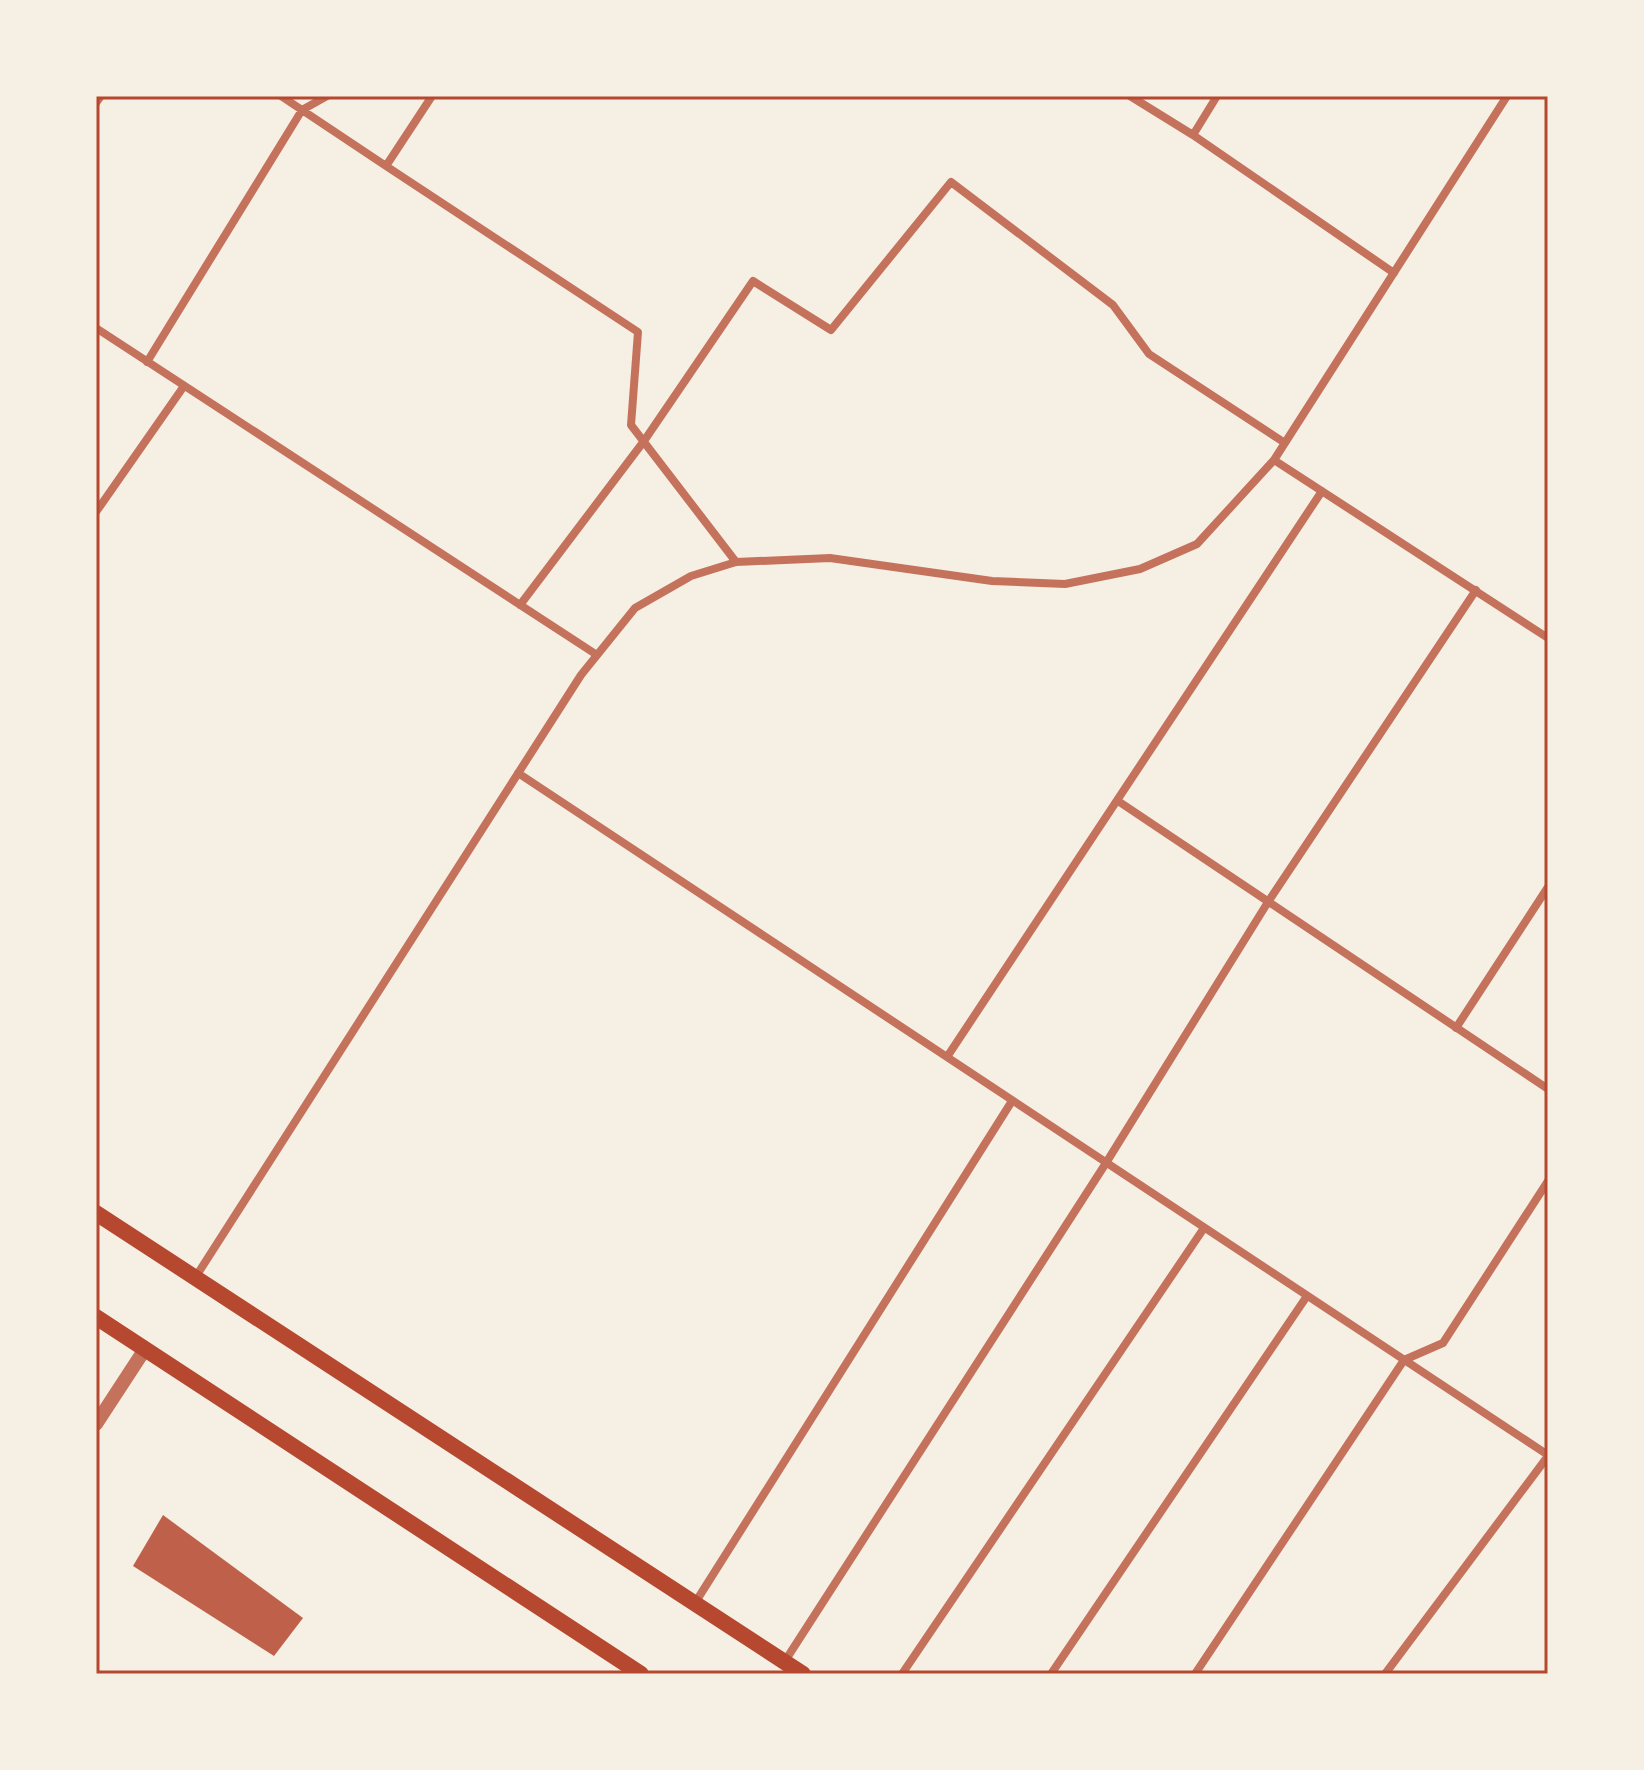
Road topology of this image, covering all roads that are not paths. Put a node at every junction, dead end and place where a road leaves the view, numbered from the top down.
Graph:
1 (101, 96) edge
2 (281, 96) edge
3 (327, 96) edge
4 (432, 96) edge
5 (1130, 96) edge
6 (1217, 96) edge
7 (1507, 96) edge
8 (96, 103) edge
9 (302, 110) junction
10 (1193, 135) junction
11 (386, 166) junction
12 (1394, 273) junction
13 (96, 328) edge
14 (147, 362) junction
15 (184, 386) junction
16 (644, 441) junction
17 (1285, 443) junction
18 (1274, 460) junction
19 (1322, 491) junction
20 (96, 512) edge
21 (736, 562) junction
22 (1476, 590) junction
23 (520, 605) junction
24 (1548, 638) edge
25 (597, 655) junction
26 (518, 773) junction
27 (1118, 801) junction
28 (1548, 887) edge
29 (1268, 902) junction
30 (1456, 1028) junction
31 (947, 1057) junction
32 (1548, 1089) edge
33 (1012, 1101) junction
34 (1106, 1163) junction
35 (1548, 1181) edge
36 (96, 1213) edge
37 (1204, 1228) junction
38 (195, 1278) junction
39 (1307, 1296) junction
40 (96, 1317) edge
41 (145, 1349) junction
42 (1404, 1360) junction
43 (96, 1424) edge
44 (1548, 1455) edge
45 (695, 1604) junction
46 (784, 1662) junction
47 (641, 1674) edge
48 (803, 1674) edge
49 (902, 1674) edge
50 (1051, 1674) edge
51 (1195, 1674) edge
52 (1385, 1674) edge

1 - 8 street
2 - 9 street
3 - 9 street
4 - 11 street
5 - 10 street
6 - 10 street
7 - 12 street
9 - 11 street
9 - 14 street
10 - 12 street
11 - 16 street
12 - 17 street
13 - 14 street
14 - 15 street
15 - 20 street
15 - 23 street
16 - 17 street
16 - 21 street
16 - 23 street
17 - 18 street
18 - 19 street
18 - 21 street
19 - 22 street
19 - 27 street
21 - 25 street
22 - 24 street
22 - 29 street
23 - 25 street
25 - 26 street
26 - 31 street
26 - 38 street
27 - 29 street
27 - 31 street
28 - 30 street
29 - 30 street
29 - 34 street
30 - 32 street
31 - 33 street
33 - 34 street
33 - 45 street
34 - 37 street
34 - 46 street
35 - 42 street
36 - 38 main road
37 - 39 street
37 - 49 street
38 - 45 main road
39 - 42 street
39 - 50 street
40 - 41 main road
41 - 43 street
41 - 47 main road
42 - 44 street
42 - 51 street
44 - 52 street
45 - 46 main road
46 - 48 main road

